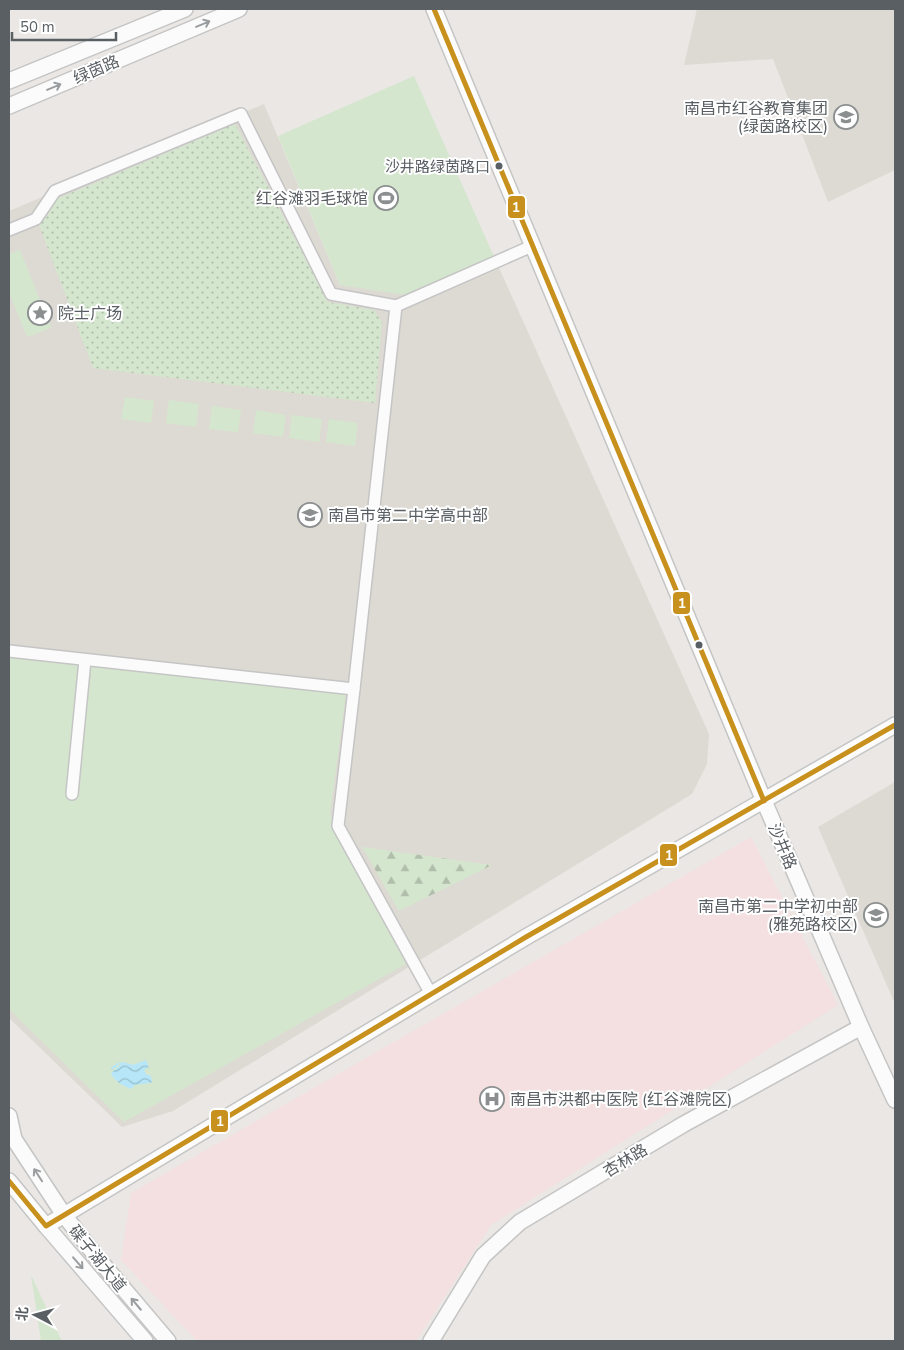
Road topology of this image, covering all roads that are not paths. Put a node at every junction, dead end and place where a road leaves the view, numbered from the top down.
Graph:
1 (185, 9) edge
2 (239, 9) edge
3 (434, 9) edge
4 (9, 82) edge
5 (9, 106) edge
6 (9, 230) edge
7 (532, 246) junction
8 (396, 306) junction
9 (9, 651) edge
10 (85, 660) junction
11 (354, 689) junction
12 (895, 725) edge
13 (72, 794) dead end
14 (764, 801) junction
15 (431, 994) junction
16 (861, 1026) junction
17 (895, 1100) edge
18 (9, 1116) edge
19 (9, 1181) edge
20 (64, 1215) junction
21 (46, 1226) junction
22 (145, 1341) edge
23 (168, 1341) edge
24 (431, 1341) edge

1 - 4 street, 绿茵路
5 -> 2 street, 绿茵路
3 - 7 street, 沙井路
6 - 8 street
7 - 8 street
7 - 14 street, 沙井路
8 - 11 street
9 - 10 street
10 - 11 street
10 - 13 street
11 - 15 street
12 - 14 street
14 - 15 street
14 - 16 street, 沙井路
15 - 20 street
16 - 17 street, 沙井路
16 - 24 street, 杏林路
20 -> 18 street, 碟子湖大道
19 - 21 street, 碟子湖大道
20 - 21 street
23 -> 20 street, 碟子湖大道
21 -> 22 street, 碟子湖大道

